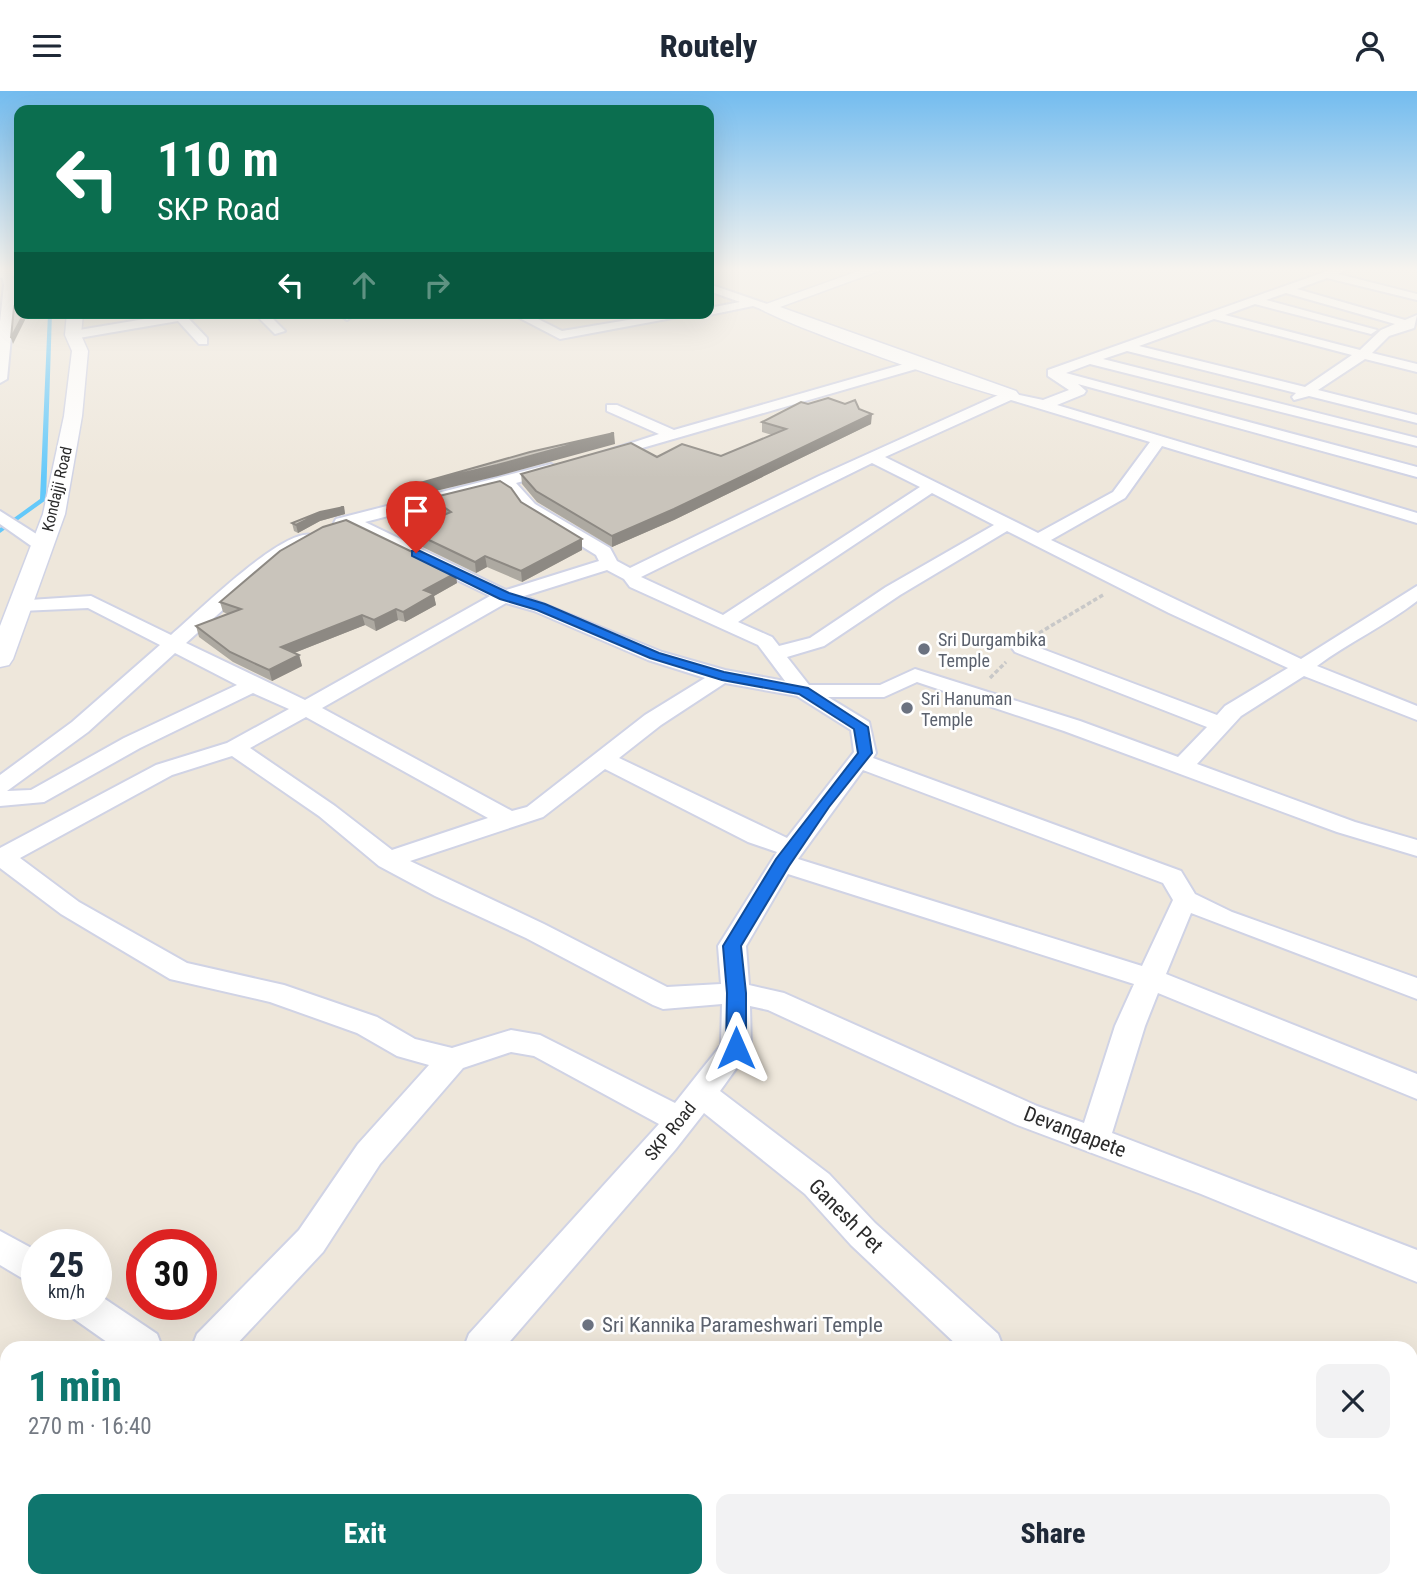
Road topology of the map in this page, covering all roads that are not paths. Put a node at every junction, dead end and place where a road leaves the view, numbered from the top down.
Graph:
1 (75, 339) edge
2 (201, 339) edge
3 (850, 339) edge
4 (1150, 339) edge
5 (1301, 339) edge
6 (1379, 339) edge
7 (203, 341) dead end
8 (2, 345) edge
9 (1127, 347) junction
10 (1363, 355) junction
11 (1090, 360) junction
12 (918, 364) junction
13 (1417, 368) edge
14 (1, 372) edge
15 (1053, 373) junction
16 (1307, 391) junction
17 (1010, 395) junction
18 (1044, 405) junction
19 (612, 408) dead end
20 (1283, 409) junction
21 (1417, 419) edge
22 (673, 435) junction
23 (1159, 440) junction
24 (1417, 443) edge
25 (872, 457) junction
26 (1417, 472) edge
27 (505, 482) junction
28 (932, 487) junction
29 (1417, 517) edge
30 (7, 521) edge
31 (350, 521) junction
32 (1006, 525) junction
33 (1037, 541) junction
34 (43, 546) junction
35 (609, 564) junction
36 (630, 575) junction
37 (1417, 592) edge
38 (504, 596) junction
39 (21, 605) junction
40 (725, 622) junction
41 (176, 643) junction
42 (1022, 648) dead end
43 (775, 654) junction
44 (0, 659) edge
45 (1303, 667) junction
46 (722, 676) junction
47 (253, 685) junction
48 (803, 691) junction
49 (306, 708) junction
50 (1417, 714) edge
51 (1220, 724) junction
52 (235, 748) junction
53 (603, 759) junction
54 (859, 761) junction
55 (1182, 767) junction
56 (0, 786) edge
57 (0, 799) edge
58 (509, 819) junction
59 (1417, 848) edge
60 (787, 856) junction
61 (1, 858) edge
62 (388, 860) junction
63 (1186, 900) junction
64 (1152, 979) junction
65 (1417, 989) edge
66 (737, 993) junction
67 (452, 1060) junction
68 (1417, 1087) edge
69 (701, 1093) junction
70 (680, 1121) junction
71 (1094, 1140) junction
72 (0, 1245) edge
73 (21, 1260) edge
74 (1417, 1266) edge
75 (106, 1320) edge
76 (135, 1341) edge
77 (216, 1341) edge
78 (487, 1341) edge
79 (979, 1341) edge

1 - 34 street, Kondajji Road
2 - 7 street
3 - 12 street
4 - 9 street
5 - 10 street
6 - 10 street
8 - 14 street
9 - 11 street
9 - 16 street
10 - 13 street
10 - 16 street
11 - 15 street
11 - 20 street
12 - 17 street
12 - 22 street
15 - 18 street
15 - 26 street
16 - 20 street
16 - 21 street
17 - 18 street
17 - 25 street
18 - 23 street
19 - 22 street
20 - 24 street
22 - 27 street
23 - 29 street
23 - 33 street
25 - 28 street
25 - 36 street
27 - 31 street
27 - 35 street
28 - 32 street
28 - 40 street
30 - 34 street
31 - 38 street
31 - 41 street
32 - 33 street
32 - 43 street
33 - 45 street
34 - 39 street, Kondajji Road
35 - 36 street
35 - 38 street
36 - 40 street
37 - 45 street
38 - 46 street
38 - 49 street
39 - 41 street
39 - 44 street, Kondajji Road
40 - 43 street
41 - 47 street
41 - 56 street
42 - 51 street
43 - 48 street
45 - 50 street
45 - 51 street
46 - 48 street
46 - 53 street
47 - 49 street
47 - 57 street
48 - 54 street
48 - 55 street
49 - 52 street
49 - 58 street
51 - 55 street
52 - 61 street
52 - 62 street, Devangapete
53 - 58 street
53 - 60 street
54 - 60 street, SKP Road
54 - 63 street
55 - 59 street
58 - 62 street
60 - 64 street
60 - 66 street, SKP Road
61 - 67 street
62 - 66 street, Devangapete
63 - 64 street
63 - 65 street
64 - 68 street
64 - 71 street
66 - 69 street, SKP Road
66 - 71 street, Devangapete
67 - 70 street
67 - 77 street
69 - 70 street, SKP Road
69 - 79 street, Ganesh Pet
70 - 78 street, SKP Road
71 - 74 street, Devangapete
72 - 73 street
75 - 76 street

